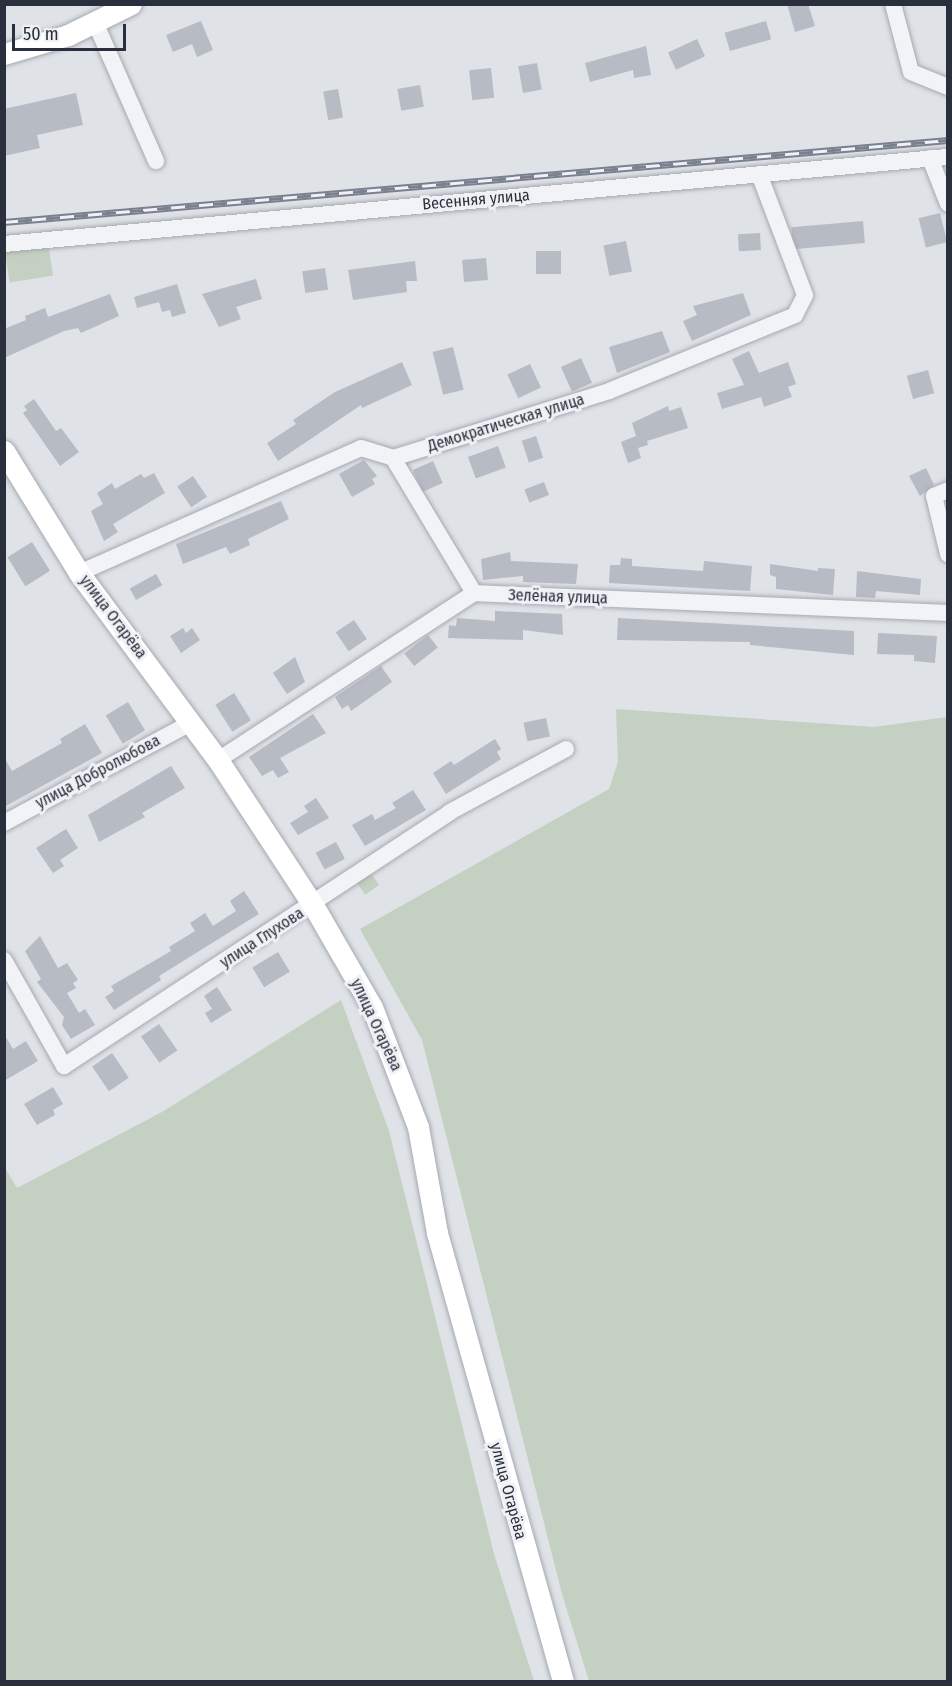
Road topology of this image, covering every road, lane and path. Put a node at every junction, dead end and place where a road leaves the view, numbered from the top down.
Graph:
1 (131, 4) edge
2 (893, 4) edge
3 (95, 22) junction
4 (4, 54) edge
5 (948, 87) edge
6 (948, 157) edge
7 (930, 159) junction
8 (156, 161) dead end
9 (759, 174) junction
10 (948, 204) edge
11 (4, 244) edge
12 (4, 452) edge
13 (393, 458) junction
14 (948, 490) edge
15 (948, 554) edge
16 (79, 573) junction
17 (474, 593) junction
18 (948, 613) edge
19 (192, 722) junction
20 (566, 749) dead end
21 (218, 760) junction
22 (4, 823) edge
23 (313, 905) junction
24 (4, 960) edge
25 (562, 1682) edge

1 - 3 main road
2 - 5 street
3 - 4 main road
3 - 8 street
6 - 7 street, Весенняя улица
7 - 9 street, Весенняя улица
7 - 10 street
9 - 11 street, Весенняя улица
9 - 13 street, Демократическая улица
12 - 16 main road, улица Огарёва
13 - 16 street
13 - 17 street
14 - 15 street
16 - 19 main road, улица Огарёва
17 - 18 street, Зелёная улица
17 - 21 street
19 - 21 main road, улица Огарёва
19 - 22 street, улица Добролюбова
20 - 23 street, улица Глухова
21 - 23 main road, улица Огарёва
23 - 24 street, улица Глухова
23 - 25 main road, улица Огарёва

